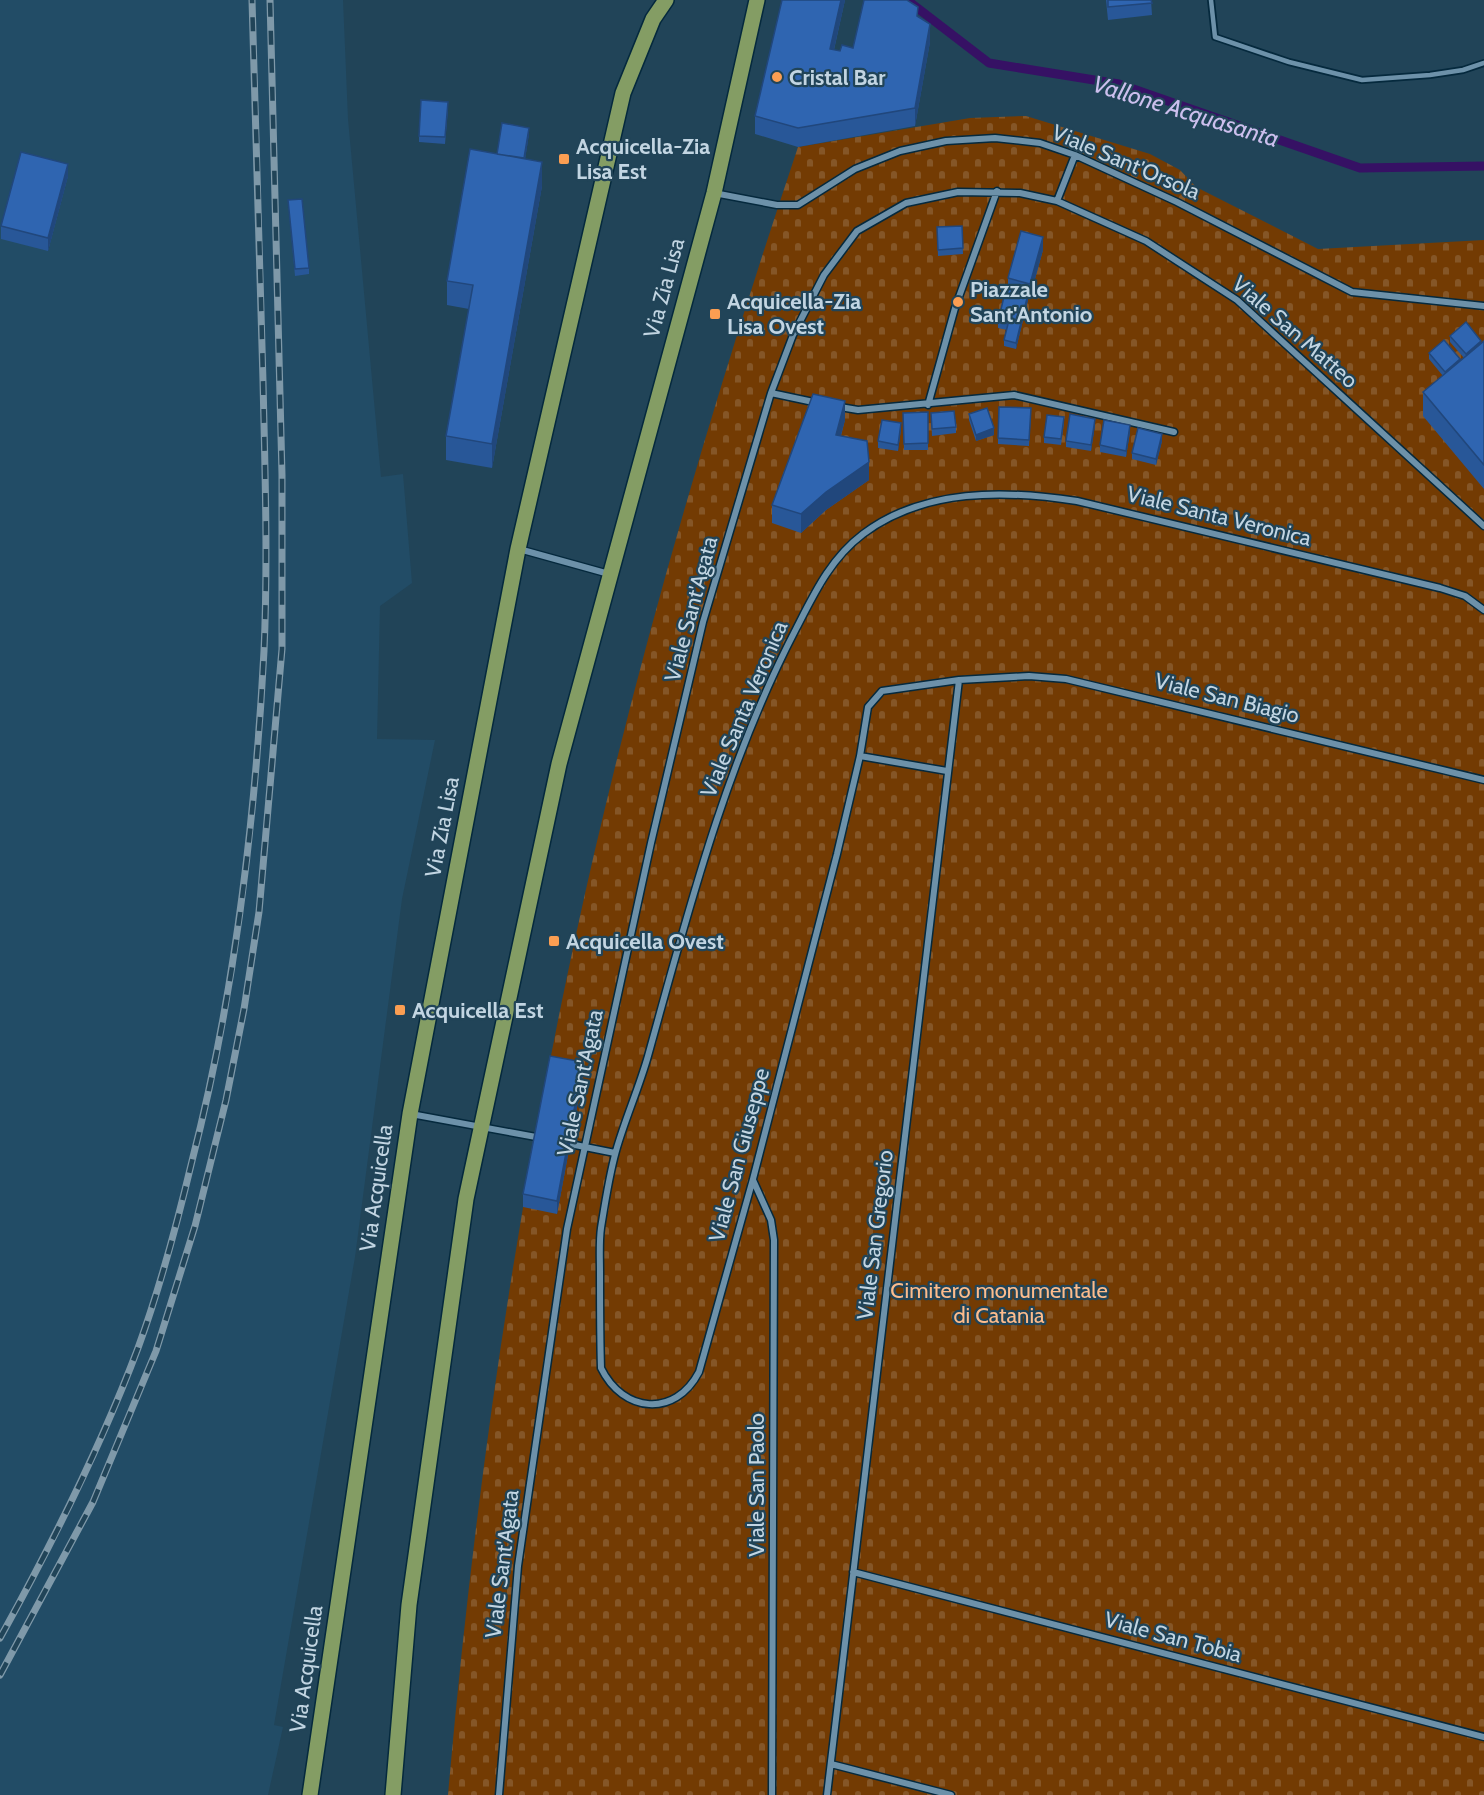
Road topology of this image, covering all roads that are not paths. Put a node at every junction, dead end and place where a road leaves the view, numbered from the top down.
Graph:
1 (666, 0) edge
2 (1211, 0) edge
3 (752, 4) edge
4 (1484, 63) edge
5 (1075, 155) junction
6 (997, 191) junction
7 (714, 193) junction
8 (1057, 201) junction
9 (1484, 306) edge
10 (771, 393) junction
11 (823, 404) edge
12 (928, 405) junction
13 (834, 406) edge
14 (1174, 432) dead end
15 (1484, 526) edge
16 (518, 549) junction
17 (609, 574) junction
18 (1484, 610) edge
19 (959, 680) junction
20 (860, 756) junction
21 (948, 771) junction
22 (1484, 780) edge
23 (410, 1114) junction
24 (482, 1126) junction
25 (536, 1137) edge
26 (570, 1144) edge
27 (585, 1147) junction
28 (615, 1153) junction
29 (753, 1179) junction
30 (853, 1572) junction
31 (1484, 1737) edge
32 (831, 1764) junction
33 (310, 1795) edge
34 (393, 1795) edge
35 (499, 1795) edge
36 (772, 1795) edge
37 (827, 1795) edge
38 (951, 1795) edge

1 - 16 main road, Via Zia Lisa
2 - 4 lane
3 - 7 main road, Via Zia Lisa
5 - 7 street, Viale Sant'Orsola
5 - 8 street
5 - 9 street, Viale Sant'Orsola
6 - 8 street, Viale San Matteo
6 - 10 street, Viale Sant'Agata
6 - 12 street
7 - 17 main road, Via Zia Lisa
8 - 15 street, Viale San Matteo
10 - 11 street
10 - 27 street, Viale Sant'Agata
12 - 13 street
12 - 14 street
16 - 17 street
16 - 23 main road, Via Zia Lisa
17 - 24 main road, Via Zia Lisa
18 - 28 street, Viale Santa Veronica
19 - 20 street, Viale San Giuseppe
19 - 21 street, Viale San Gregorio
19 - 22 street, Viale San Biagio
20 - 21 street
20 - 29 street, Viale San Giuseppe
21 - 30 street, Viale San Gregorio
23 - 24 street, Via Acquicella
23 - 33 main road, Via Acquicella
24 - 25 street, Via Acquicella
24 - 34 main road
26 - 27 street
27 - 28 street
27 - 35 street, Viale Sant'Agata
28 - 29 street, Viale San Giuseppe
29 - 36 street, Viale San Paolo
30 - 31 street, Viale San Tobia
30 - 32 street, Viale San Gregorio
32 - 37 street, Viale San Gregorio
32 - 38 street

